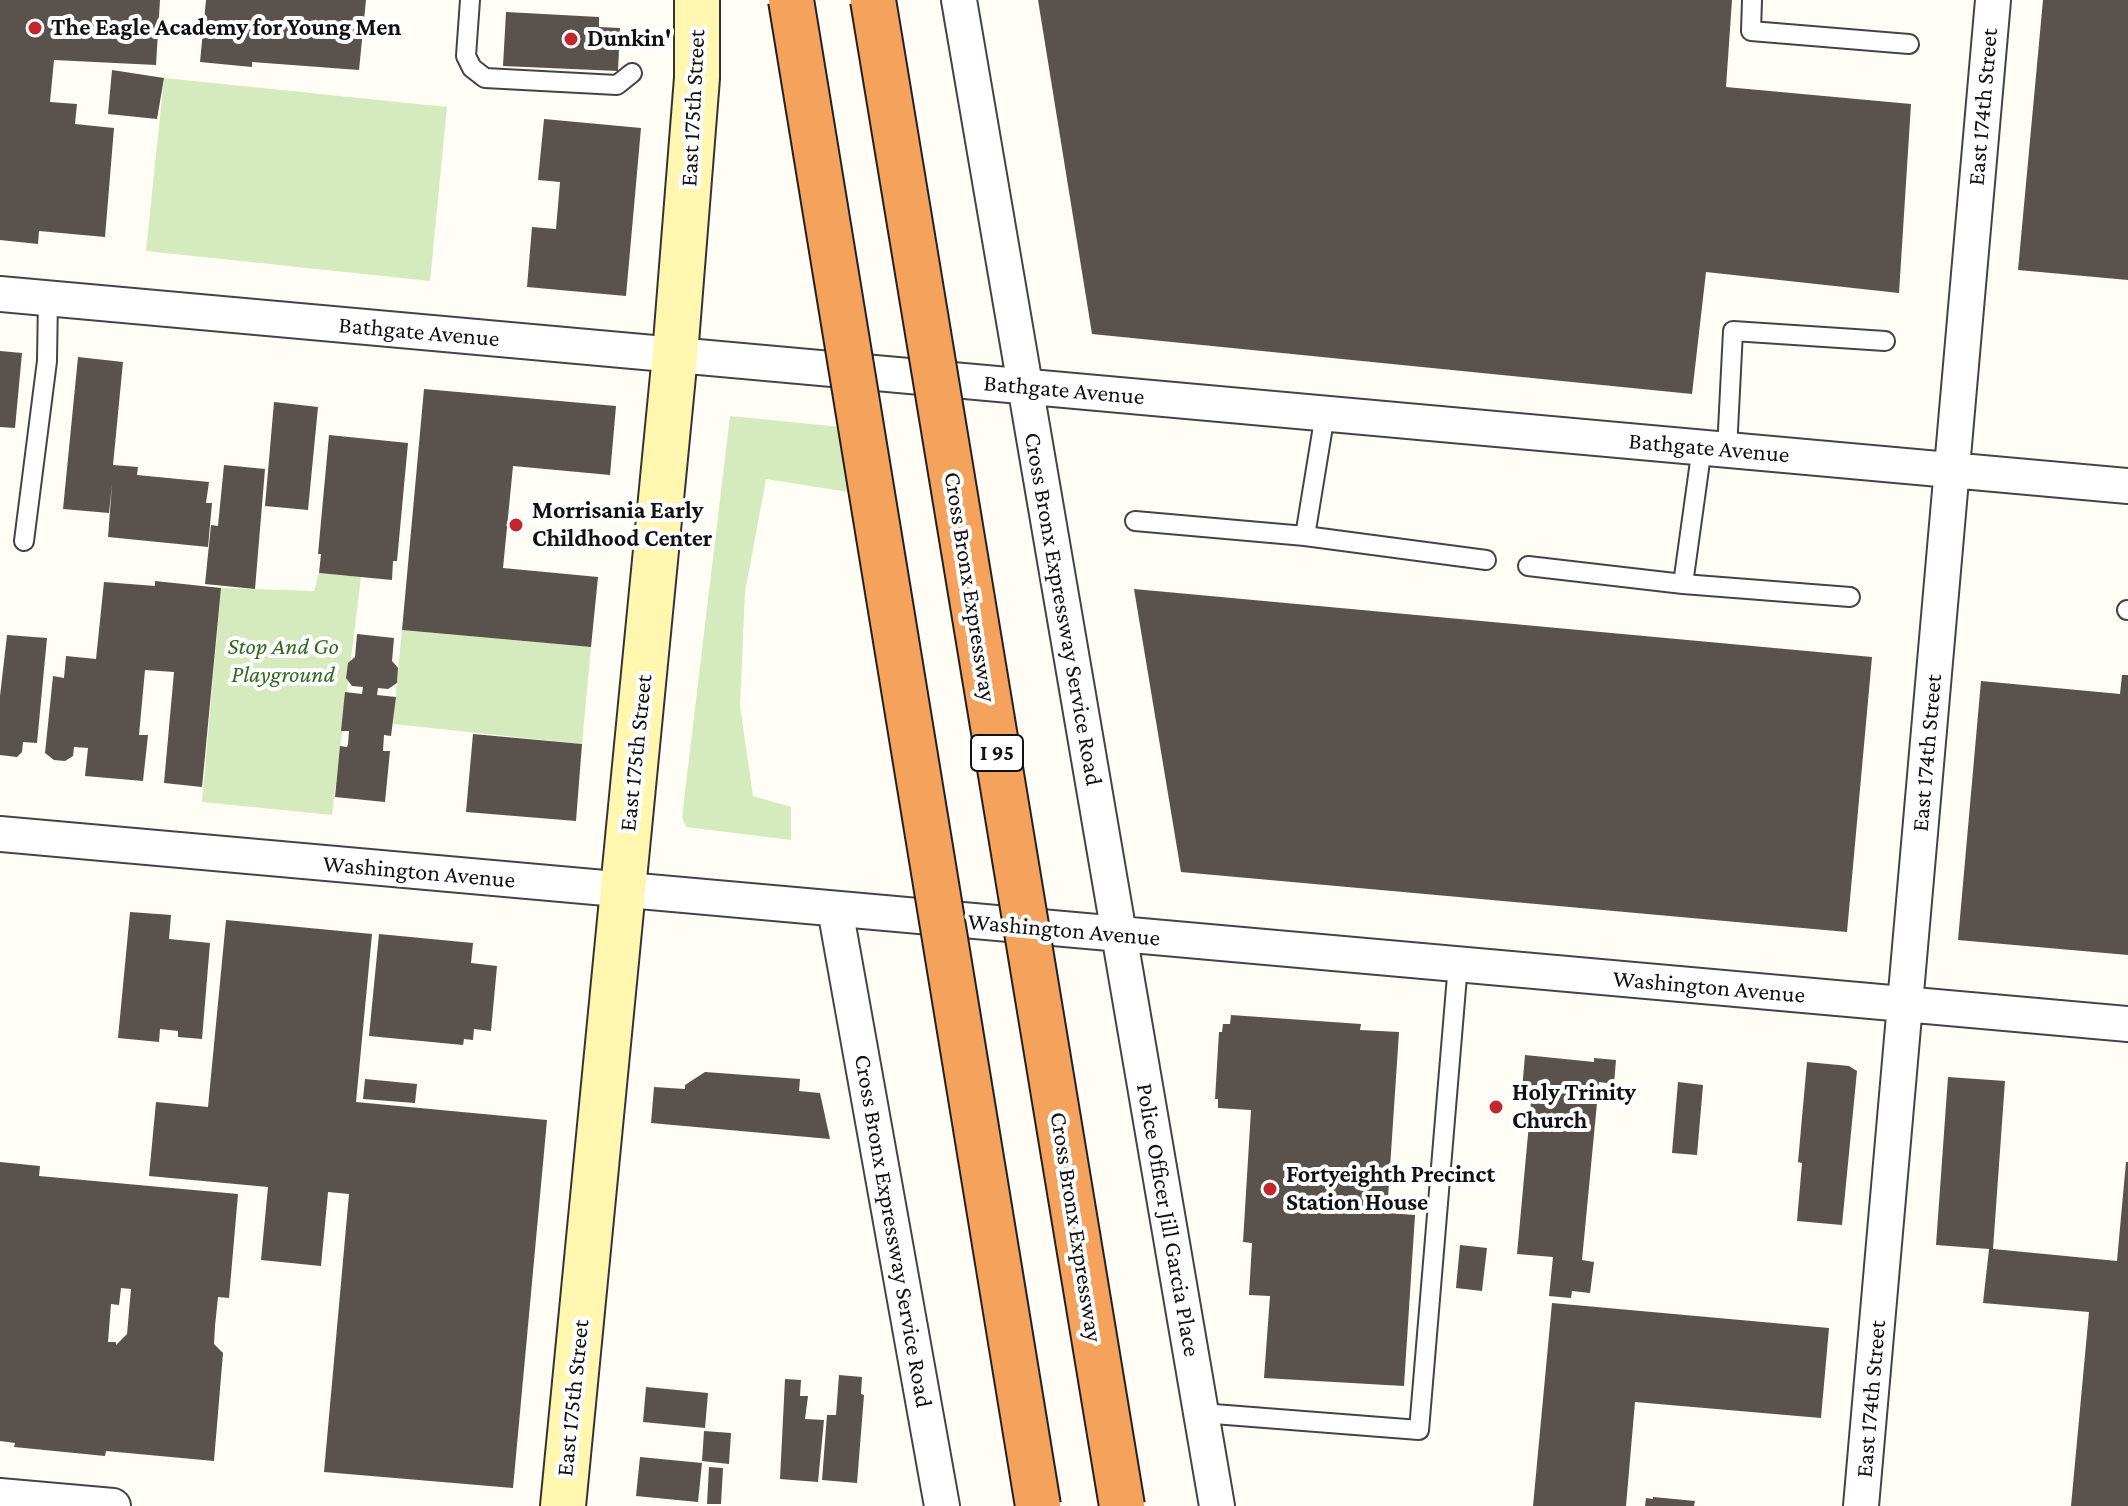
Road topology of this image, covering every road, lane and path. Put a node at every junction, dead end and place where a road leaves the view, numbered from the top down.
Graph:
1 (470, 0) edge
2 (697, 0) edge
3 (791, 0) edge
4 (873, 0) edge
5 (959, 0) edge
6 (1752, 0) edge
7 (1993, 0) edge
8 (1909, 44) dead end
9 (632, 73) dead end
10 (0, 294) edge
11 (48, 298) junction
12 (1885, 341) dead end
13 (675, 355) junction
14 (1026, 387) junction
15 (1325, 414) junction
16 (1714, 449) junction
17 (1952, 470) junction
18 (2128, 486) edge
19 (1135, 521) dead end
20 (1305, 536) junction
21 (24, 541) dead end
22 (1486, 560) dead end
23 (1528, 566) dead end
24 (1683, 584) junction
25 (1850, 597) dead end
26 (0, 834) edge
27 (623, 890) junction
28 (835, 909) junction
29 (1119, 935) junction
30 (1458, 964) junction
31 (1905, 1004) junction
32 (2128, 1024) edge
33 (1201, 1413) junction
34 (0, 1496) edge
35 (113, 1506) edge
36 (563, 1506) edge
37 (942, 1506) edge
38 (1038, 1506) edge
39 (1122, 1506) edge
40 (1217, 1506) edge
41 (1861, 1506) edge

1 - 9 lane
2 - 13 main road, East 175th Street
3 - 38 highway, bridge
4 - 39 highway, Cross Bronx Expressway / I 95, bridge
5 - 14 street, Cross Bronx Expressway Service Road
6 - 8 lane
7 - 17 street, East 174th Street
10 - 11 street, Bathgate Avenue
11 - 13 street, Bathgate Avenue
11 - 21 lane
12 - 16 lane
13 - 14 street, Bathgate Avenue
13 - 27 main road, East 175th Street
14 - 15 street, Bathgate Avenue
14 - 29 street, Cross Bronx Expressway Service Road
15 - 16 street, Bathgate Avenue
15 - 20 lane
16 - 17 street, Bathgate Avenue
16 - 24 lane
17 - 18 street, Bathgate Avenue
17 - 31 street, East 174th Street
19 - 20 lane
20 - 22 lane
23 - 24 lane
24 - 25 lane
26 - 27 street, Washington Avenue
27 - 28 street, Washington Avenue
27 - 36 main road, East 175th Street
28 - 29 street, Washington Avenue
28 - 37 street, Cross Bronx Expressway Service Road
29 - 30 street, Washington Avenue
29 - 33 street, Police Officer Jill Garcia Place
30 - 31 street, Washington Avenue
30 - 33 lane
31 - 32 street, Washington Avenue
31 - 41 street, East 174th Street
33 - 40 street, Police Officer Jill Garcia Place
34 - 35 street

